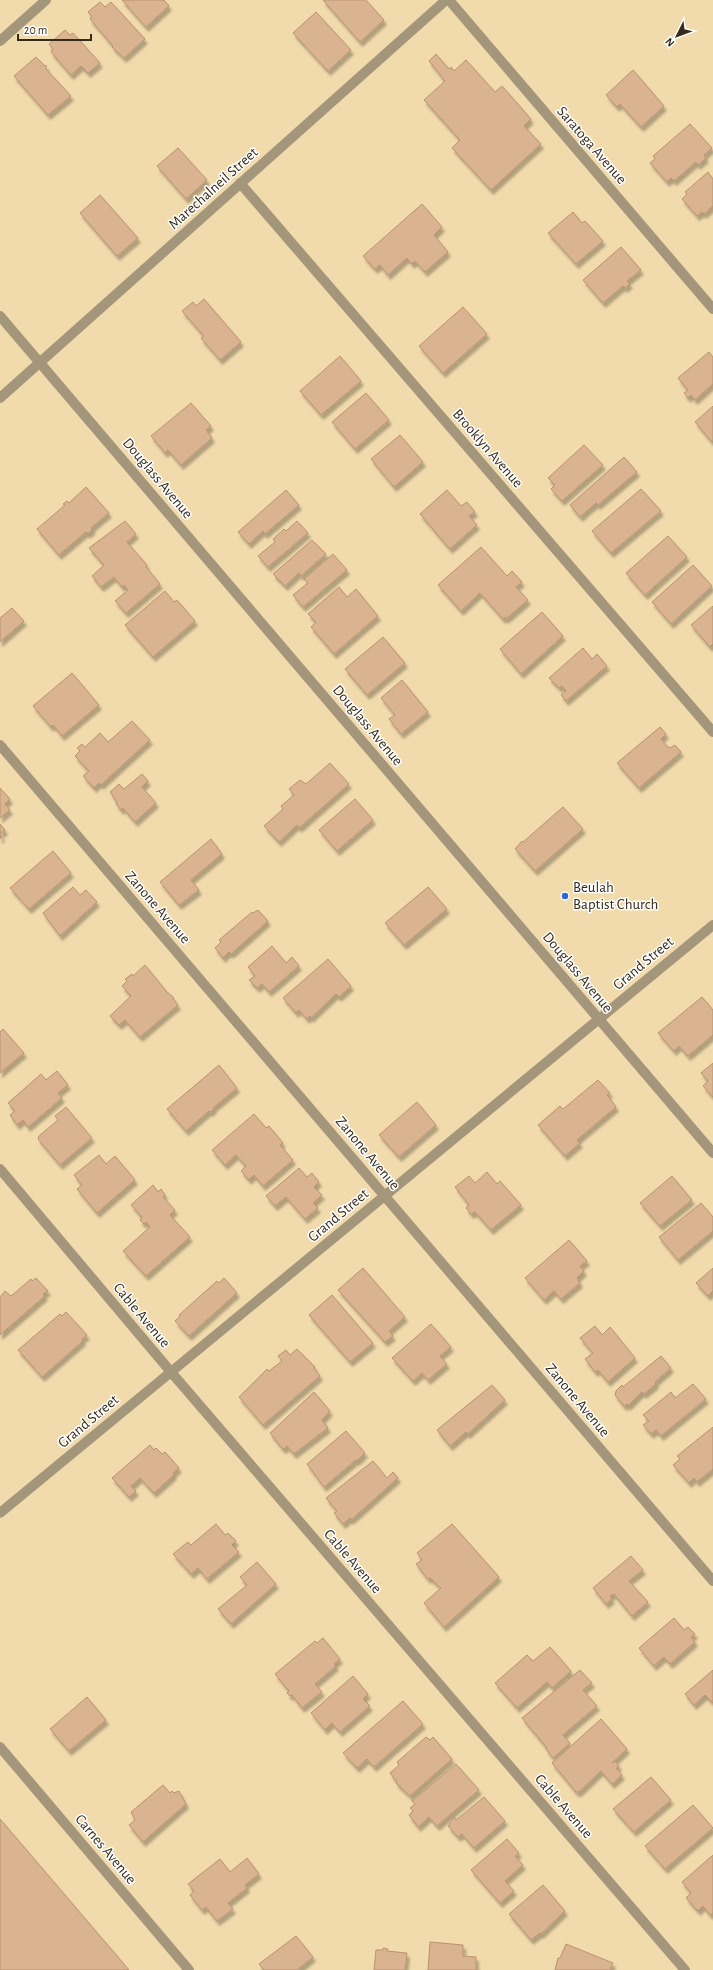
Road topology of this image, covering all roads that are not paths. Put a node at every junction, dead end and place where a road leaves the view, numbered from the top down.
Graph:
1 (46, 0) edge
2 (446, 0) edge
3 (449, 0) edge
4 (0, 41) edge
5 (240, 183) junction
6 (713, 308) edge
7 (0, 316) edge
8 (40, 362) junction
9 (0, 398) edge
10 (713, 732) edge
11 (0, 745) edge
12 (713, 925) edge
13 (598, 1019) junction
14 (713, 1153) edge
15 (0, 1169) edge
16 (385, 1195) junction
17 (171, 1372) junction
18 (0, 1513) edge
19 (713, 1581) edge
20 (0, 1747) edge
21 (189, 1970) edge
22 (685, 1970) edge

1 - 4 street
2 - 5 street, Marechalneil Street
3 - 6 street, Saratoga Avenue
5 - 8 street, Marechalneil Street
5 - 10 street, Brooklyn Avenue
7 - 8 street, Douglass Avenue
8 - 9 street, Marechalneil Street
8 - 13 street, Douglass Avenue
11 - 16 street, Zanone Avenue
12 - 13 street, Grand Street
13 - 14 street, Douglass Avenue
13 - 16 street, Grand Street
15 - 17 street, Cable Avenue
16 - 17 street, Grand Street
16 - 19 street, Zanone Avenue
17 - 18 street, Grand Street
17 - 22 street, Cable Avenue
20 - 21 street, Carnes Avenue

